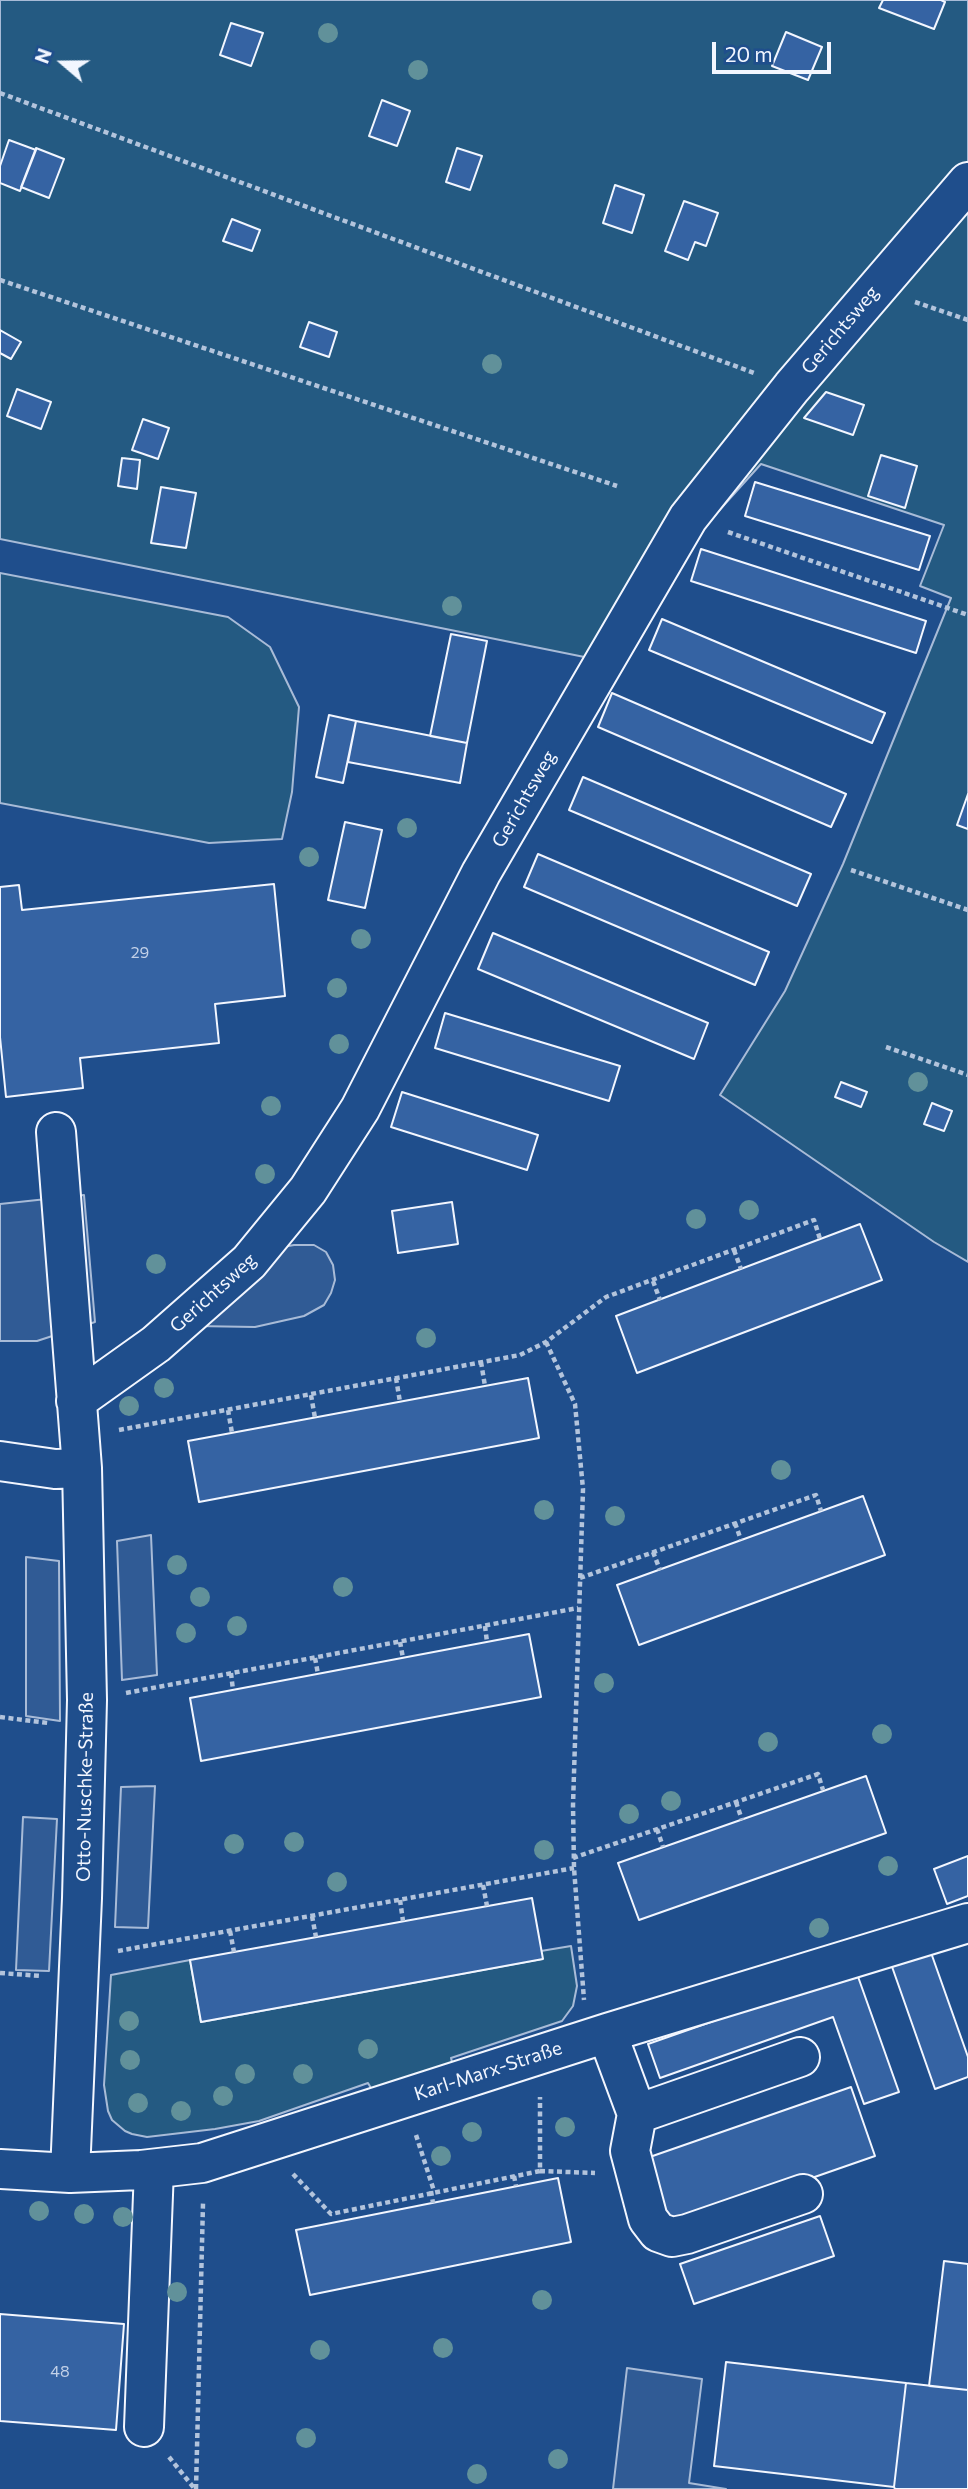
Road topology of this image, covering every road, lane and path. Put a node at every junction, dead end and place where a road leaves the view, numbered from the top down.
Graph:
1 (0, 93) edge
2 (968, 181) edge
3 (0, 280) edge
4 (875, 289) junction
5 (968, 320) edge
6 (792, 387) junction
7 (617, 486) dead end
8 (688, 518) junction
9 (968, 615) edge
10 (851, 870) dead end
11 (968, 910) edge
12 (886, 1048) dead end
13 (968, 1074) edge
14 (56, 1132) dead end
15 (820, 1239) dead end
16 (734, 1250) junction
17 (741, 1269) dead end
18 (653, 1281) junction
19 (660, 1300) dead end
20 (546, 1342) junction
21 (481, 1362) junction
22 (396, 1378) junction
23 (485, 1386) dead end
24 (311, 1395) junction
25 (400, 1402) dead end
26 (228, 1410) junction
27 (315, 1418) dead end
28 (232, 1433) dead end
29 (79, 1435) junction
30 (0, 1461) edge
31 (821, 1511) dead end
32 (735, 1523) junction
33 (741, 1541) dead end
34 (653, 1552) junction
35 (660, 1570) dead end
36 (580, 1578) junction
37 (579, 1608) junction
38 (485, 1626) junction
39 (400, 1642) junction
40 (487, 1642) dead end
41 (315, 1657) junction
42 (403, 1658) dead end
43 (231, 1673) junction
44 (318, 1674) dead end
45 (233, 1690) dead end
46 (87, 1700) junction
47 (823, 1790) dead end
48 (736, 1802) junction
49 (742, 1819) dead end
50 (657, 1829) junction
51 (663, 1847) dead end
52 (573, 1858) junction
53 (573, 1868) junction
54 (483, 1885) junction
55 (400, 1900) junction
56 (487, 1906) dead end
57 (312, 1916) junction
58 (403, 1921) dead end
59 (968, 1923) edge
60 (230, 1931) junction
61 (316, 1937) dead end
62 (234, 1952) dead end
63 (79, 1958) junction
64 (597, 2036) junction
65 (540, 2054) junction
66 (800, 2057) dead end
67 (404, 2098) junction
68 (637, 2114) junction
69 (264, 2143) junction
70 (635, 2167) junction
71 (0, 2169) edge
72 (154, 2169) junction
73 (540, 2171) junction
74 (70, 2173) junction
75 (514, 2176) junction
76 (516, 2186) dead end
77 (204, 2190) dead end
78 (433, 2191) junction
79 (803, 2194) dead end
80 (433, 2203) dead end
81 (341, 2211) junction
82 (343, 2221) dead end
83 (144, 2427) dead end
84 (195, 2489) edge

1 - 6 path
2 - 4 street, Gerichtsweg
3 - 7 path
4 - 5 path
4 - 6 street, Gerichtsweg
6 - 8 street, Gerichtsweg
8 - 9 path
8 - 29 street, Gerichtsweg
10 - 11 path
12 - 13 path
14 - 29 street, Otto-Nuschke-Straße
15 - 16 path
16 - 17 path
16 - 18 path
18 - 19 path
18 - 20 path
20 - 21 path
20 - 36 path
21 - 22 path
21 - 23 path
22 - 24 path
22 - 25 path
24 - 26 path
24 - 27 path
26 - 28 path
26 - 29 path
29 - 30 street
29 - 46 street, Otto-Nuschke-Straße
31 - 32 path
32 - 33 path
32 - 34 path
34 - 35 path
34 - 36 path
36 - 37 path
37 - 38 path
37 - 52 path
38 - 39 path
38 - 40 path
39 - 41 path
39 - 42 path
41 - 43 path
41 - 44 path
43 - 45 path
43 - 46 path
46 - 63 street, Otto-Nuschke-Straße
47 - 48 path
48 - 49 path
48 - 50 path
50 - 51 path
50 - 52 path
52 - 53 path
53 - 54 path
53 - 64 path
54 - 55 path
54 - 56 path
55 - 57 path
55 - 58 path
57 - 60 path
57 - 61 path
59 - 64 street, Karl-Marx-Straße
60 - 62 path
60 - 63 path
63 - 74 street, Otto-Nuschke-Straße
64 - 65 street, Karl-Marx-Straße
64 - 68 street
65 - 67 street, Karl-Marx-Straße
65 - 73 path
66 - 68 street
67 - 69 street, Karl-Marx-Straße
67 - 78 path
68 - 70 street
69 - 72 street, Karl-Marx-Straße
69 - 81 path
70 - 73 path
70 - 79 street
71 - 74 street, Karl-Marx-Straße
72 - 74 street, Karl-Marx-Straße
72 - 83 street
73 - 75 path
75 - 76 path
75 - 78 path
77 - 84 path
78 - 80 path
78 - 81 path
81 - 82 path

